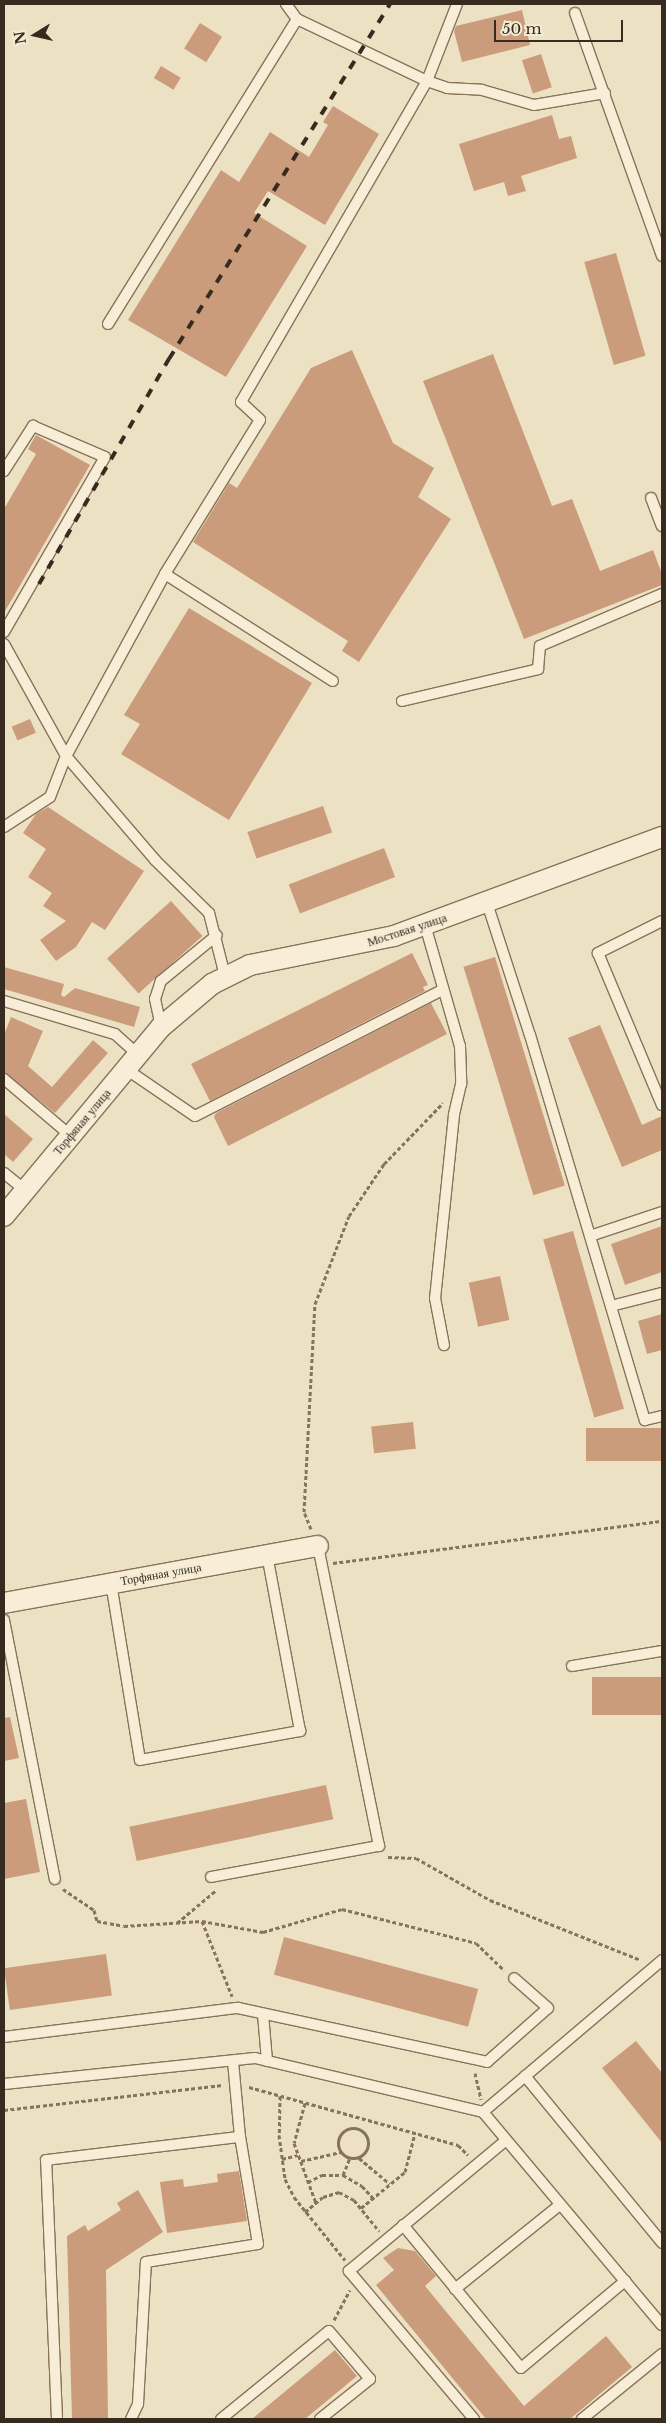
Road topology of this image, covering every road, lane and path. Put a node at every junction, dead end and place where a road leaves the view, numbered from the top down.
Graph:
1 (286, 4) edge
2 (456, 4) edge
3 (575, 13) dead end
4 (298, 19) junction
5 (428, 80) junction
6 (605, 93) junction
7 (662, 256) edge
8 (108, 324) dead end
9 (4, 471) edge
10 (651, 498) dead end
11 (662, 526) edge
12 (165, 574) junction
13 (662, 594) edge
14 (4, 632) edge
15 (4, 644) edge
16 (333, 681) dead end
17 (402, 701) dead end
18 (66, 756) junction
19 (4, 827) edge
20 (662, 837) edge
21 (487, 903) junction
22 (662, 921) edge
23 (425, 925) junction
24 (217, 935) junction
25 (226, 976) junction
26 (442, 990) junction
27 (4, 1001) edge
28 (160, 1027) junction
29 (132, 1062) junction
30 (4, 1079) edge
31 (461, 1084) junction
32 (662, 1105) edge
33 (71, 1136) junction
34 (4, 1172) edge
35 (25, 1190) junction
36 (662, 1212) edge
37 (4, 1216) edge
38 (590, 1236) junction
39 (662, 1293) edge
40 (610, 1306) junction
41 (444, 1344) dead end
42 (662, 1416) edge
43 (662, 1521) edge
44 (267, 1555) junction
45 (320, 1555) junction
46 (111, 1583) junction
47 (4, 1603) edge
48 (4, 1620) edge
49 (662, 1651) edge
50 (572, 1666) dead end
51 (384, 1858) dead end
52 (212, 1877) dead end
53 (55, 1879) joint
54 (225, 1888) dead end
55 (202, 1921) junction
56 (177, 1923) junction
57 (659, 1963) edge
58 (514, 1978) joint
59 (238, 2008) junction
60 (263, 2014) junction
61 (4, 2037) edge
62 (472, 2059) junction
63 (266, 2061) junction
64 (233, 2062) junction
65 (525, 2076) junction
66 (4, 2084) edge
67 (280, 2096) dead end
68 (305, 2103) dead end
69 (483, 2112) junction
70 (415, 2133) dead end
71 (240, 2137) junction
72 (506, 2140) junction
73 (341, 2152) junction
74 (298, 2155) junction
75 (358, 2157) junction
76 (282, 2158) junction
77 (350, 2158) junction
78 (301, 2161) junction
79 (343, 2175) junction
80 (308, 2182) junction
81 (390, 2184) junction
82 (372, 2198) junction
83 (316, 2203) junction
84 (560, 2205) junction
85 (361, 2208) junction
86 (305, 2212) junction
87 (403, 2225) junction
88 (386, 2240) junction
89 (662, 2243) edge
90 (354, 2273) junction
91 (625, 2281) junction
92 (456, 2289) junction
93 (662, 2325) edge
94 (329, 2331) junction
95 (662, 2354) edge
96 (57, 2419) edge
97 (132, 2419) edge
98 (221, 2419) edge
99 (320, 2419) edge
100 (474, 2419) edge
101 (582, 2419) edge

1 - 4 lane
2 - 5 lane
3 - 6 lane
4 - 5 lane
4 - 8 lane
5 - 6 lane
5 - 12 lane
6 - 7 lane
9 - 14 lane
10 - 11 lane
12 - 16 lane
12 - 18 lane
13 - 17 lane
15 - 18 lane
18 - 19 lane
18 - 24 lane
20 - 21 street, Мостовая улица
21 - 23 street, Мостовая улица
21 - 38 lane
22 - 32 lane
23 - 25 street, Мостовая улица
23 - 26 lane
24 - 25 lane
24 - 28 lane
25 - 28 street, Мостовая улица
26 - 29 lane
26 - 31 lane
27 - 29 lane
28 - 29 street, Торфяная улица
29 - 33 street, Торфяная улица
30 - 33 lane
31 - 41 lane
31 - 45 path
33 - 35 street, Торфяная улица
34 - 35 lane
35 - 37 street, Торфяная улица
36 - 38 lane
38 - 40 lane
39 - 40 lane
40 - 42 lane
43 - 45 path
44 - 45 street, Торфяная улица
44 - 46 street, Торфяная улица
44 - 46 lane
45 - 52 lane
46 - 47 street, Торфяная улица
48 - 53 lane
49 - 50 lane
51 - 57 path
53 - 56 path
54 - 56 path
55 - 56 path
55 - 58 path
55 - 59 path
57 - 65 lane
58 - 62 lane
59 - 60 lane
59 - 61 lane
60 - 62 lane
60 - 63 lane
62 - 69 path
63 - 64 lane
63 - 69 lane
64 - 66 lane
64 - 71 lane
65 - 69 lane
65 - 89 lane
67 - 76 path
68 - 74 path
69 - 72 lane
70 - 81 path
71 - 96 lane
71 - 97 lane
72 - 84 lane
72 - 87 lane
73 - 75 path
73 - 77 path
73 - 78 path
74 - 76 path
74 - 78 path
75 - 77 path
75 - 81 path
76 - 86 path
77 - 79 path
78 - 80 path
79 - 80 path
79 - 82 path
80 - 83 path
81 - 82 path
82 - 85 path
83 - 85 path
83 - 86 path
84 - 91 lane
84 - 92 lane
85 - 88 path
86 - 90 path
87 - 88 lane
87 - 92 lane
88 - 90 lane
90 - 94 path
90 - 100 lane
91 - 92 lane
91 - 93 lane
94 - 98 lane
94 - 99 lane
95 - 101 lane

